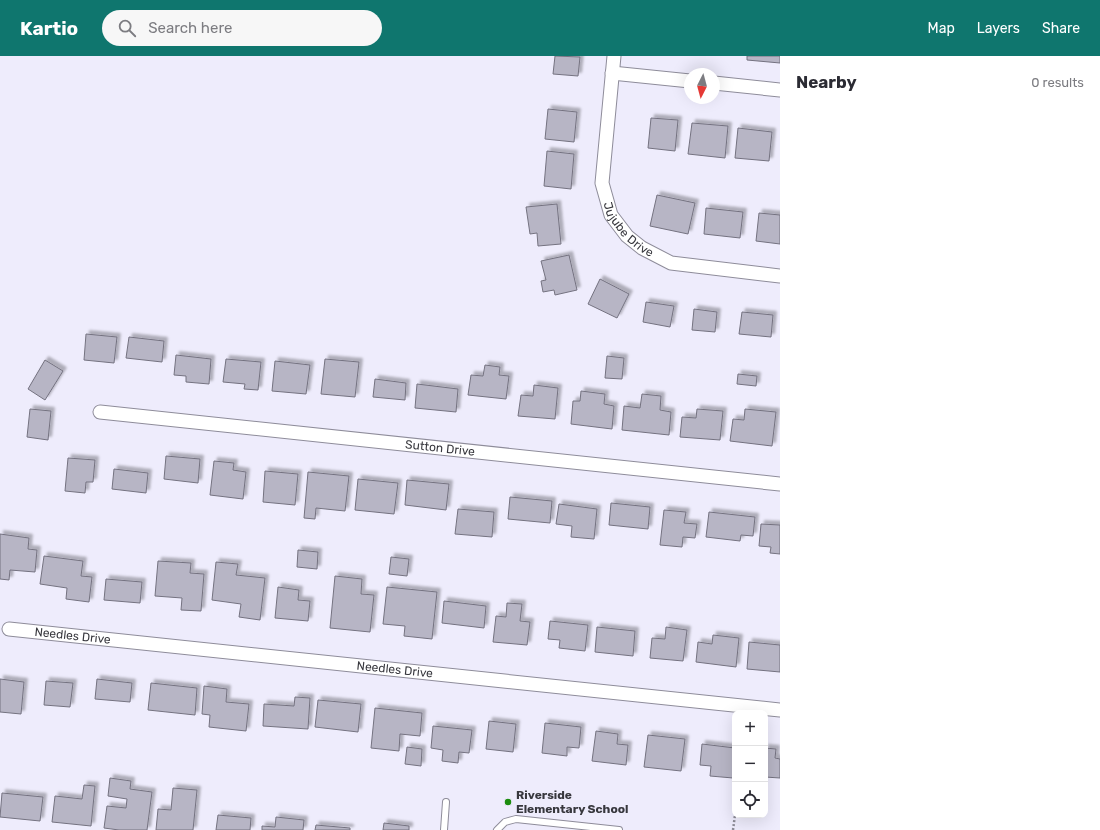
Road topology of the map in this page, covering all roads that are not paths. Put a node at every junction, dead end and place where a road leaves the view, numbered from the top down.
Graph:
1 (614, 56) edge
2 (612, 74) junction
3 (684, 80) edge
4 (720, 85) edge
5 (780, 90) edge
6 (780, 276) edge
7 (100, 412) dead end
8 (780, 484) edge
9 (10, 629) dead end
10 (780, 710) edge
11 (446, 802) dead end
12 (444, 830) edge
13 (497, 830) edge
14 (619, 830) edge

1 - 2 street, Jujube Drive
2 - 3 street
2 - 6 street, Jujube Drive
4 - 5 street
7 - 8 street, Sutton Drive
9 - 10 street, Needles Drive
11 - 12 lane
13 - 14 lane

